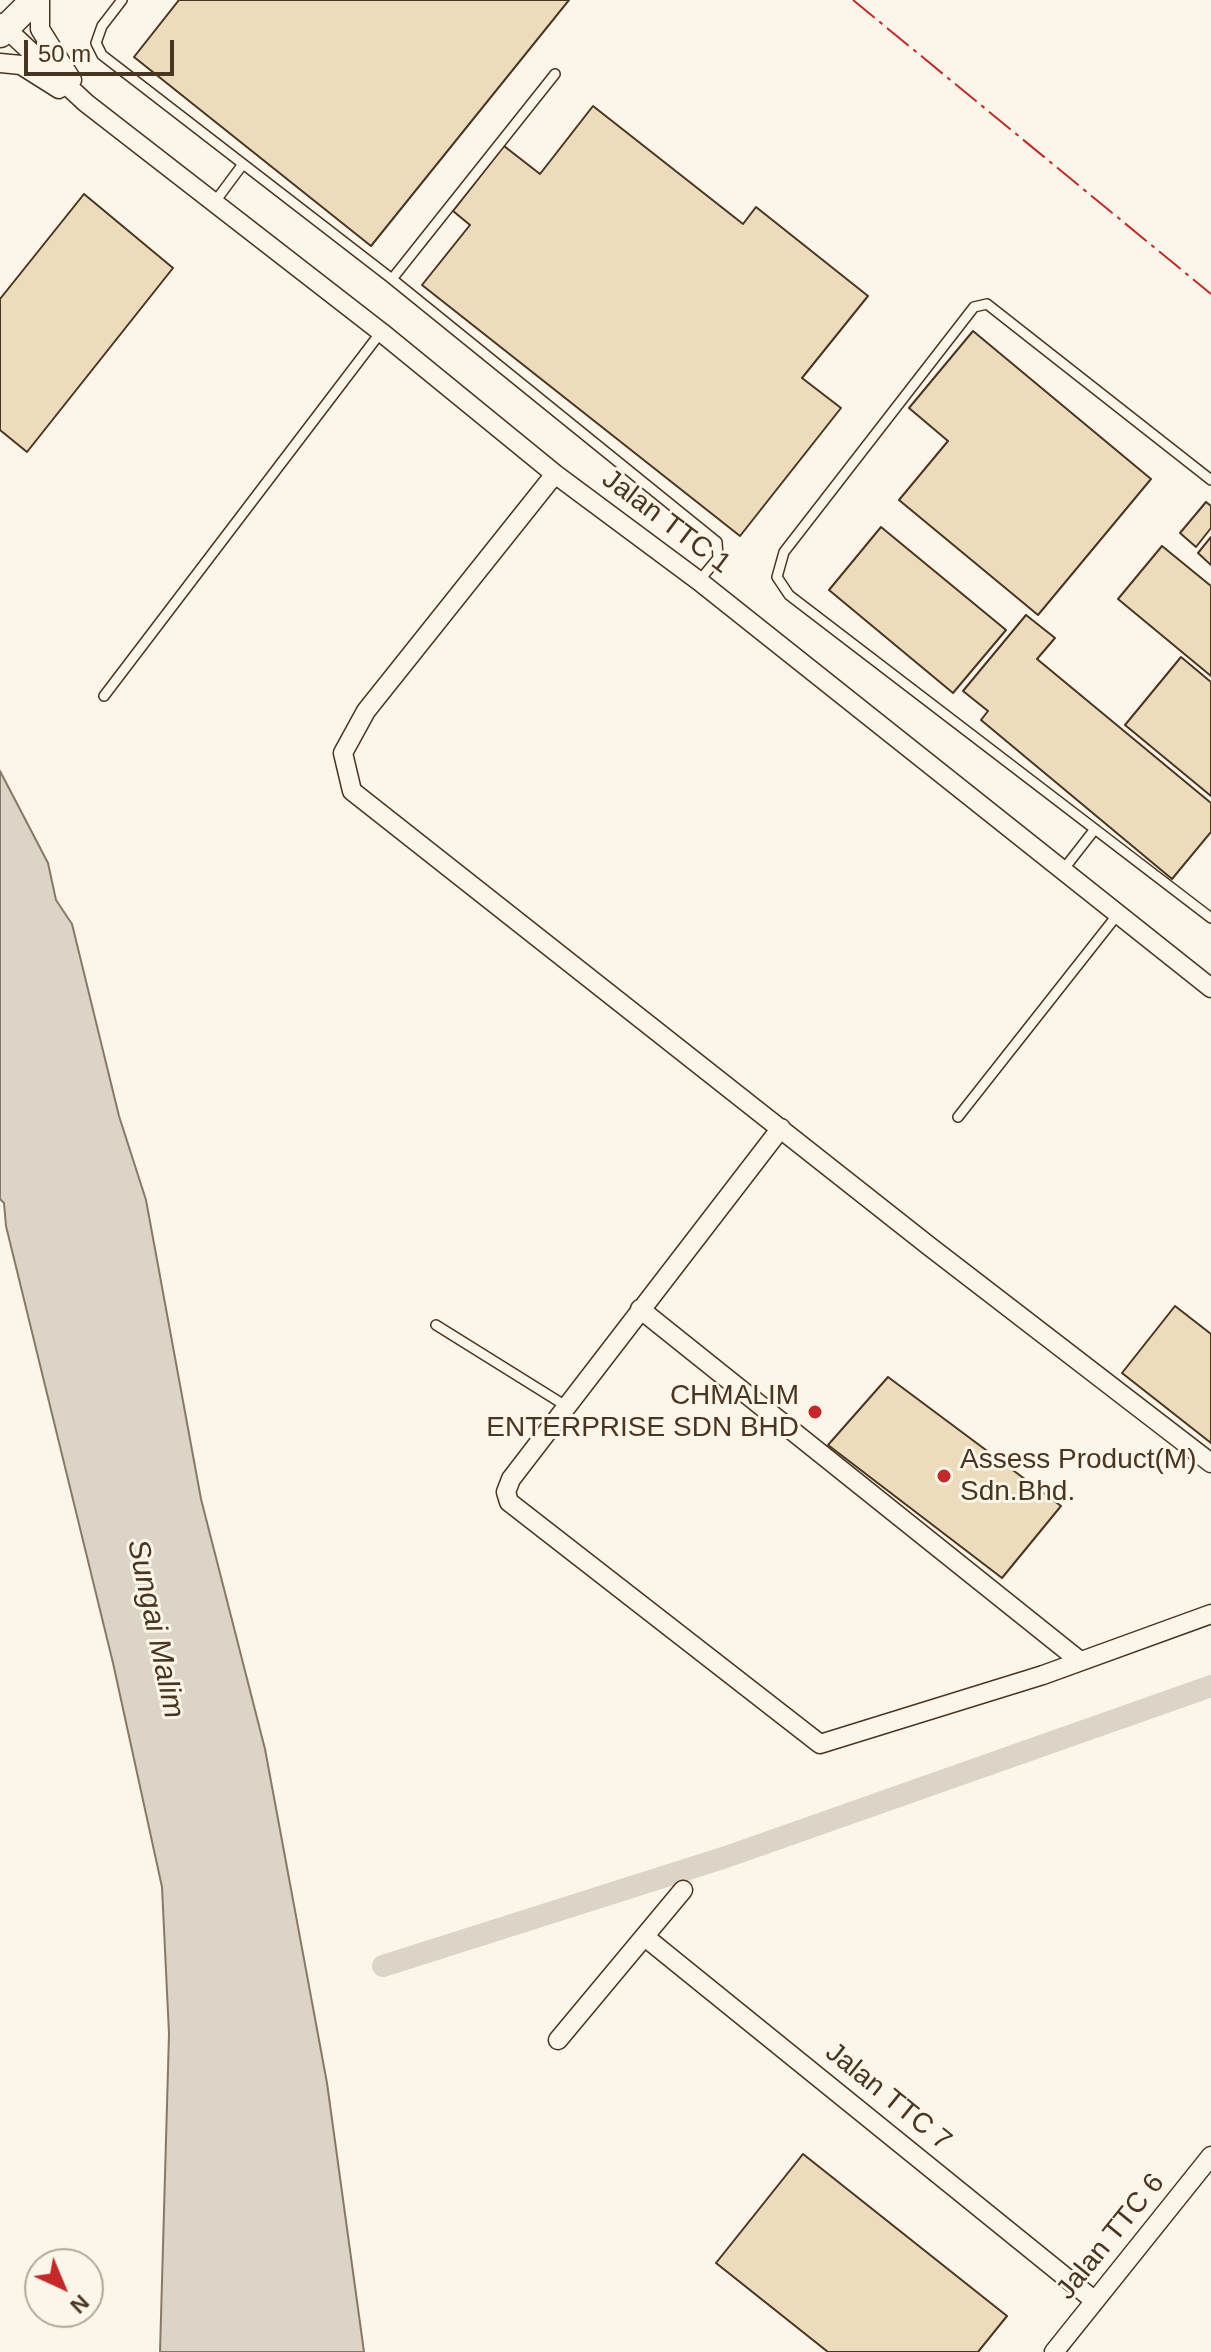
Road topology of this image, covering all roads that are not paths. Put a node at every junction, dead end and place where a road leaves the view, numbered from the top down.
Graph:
1 (9, 0) edge
2 (34, 0) edge
3 (40, 0) edge
4 (122, 0) edge
5 (1, 24) edge
6 (0, 63) edge
7 (555, 74) dead end
8 (86, 103) junction
9 (243, 164) junction
10 (214, 203) junction
11 (392, 279) junction
12 (381, 332) junction
13 (555, 474) junction
14 (1211, 480) edge
15 (699, 581) junction
16 (104, 696) dead end
17 (1095, 829) junction
18 (1063, 870) junction
19 (1118, 914) junction
20 (1211, 918) edge
21 (1211, 988) edge
22 (958, 1117) dead end
23 (781, 1128) junction
24 (640, 1309) junction
25 (436, 1325) dead end
26 (566, 1406) junction
27 (1211, 1463) edge
28 (1211, 1614) edge
29 (1080, 1661) junction
30 (683, 1890) dead end
31 (645, 1937) junction
32 (558, 2040) dead end
33 (1211, 2156) edge
34 (1095, 2301) junction
35 (1054, 2352) edge

1 - 5 main road
2 - 5 main road
3 - 8 street, Jalan TTC 1
4 - 9 lane
5 - 8 street, Jalan TTC 1
6 - 8 street, Jalan TTC 1
7 - 11 lane
8 - 10 street, Jalan TTC 1
9 - 10 lane
9 - 11 lane
10 - 12 street, Jalan TTC 1
11 - 15 lane
12 - 13 street, Jalan TTC 1
12 - 16 lane
13 - 15 street, Jalan TTC 1
13 - 23 street
14 - 17 lane
15 - 18 street, Jalan TTC 1
17 - 18 lane
17 - 20 lane
18 - 19 street, Jalan TTC 1
19 - 21 street, Jalan TTC 1
19 - 22 lane
23 - 24 street
23 - 27 street
24 - 26 street
24 - 29 street
25 - 26 lane
26 - 29 street
28 - 29 street
30 - 31 street
31 - 32 street
31 - 34 street, Jalan TTC 7
33 - 34 street, Jalan TTC 6
34 - 35 street, Jalan TTC 6

